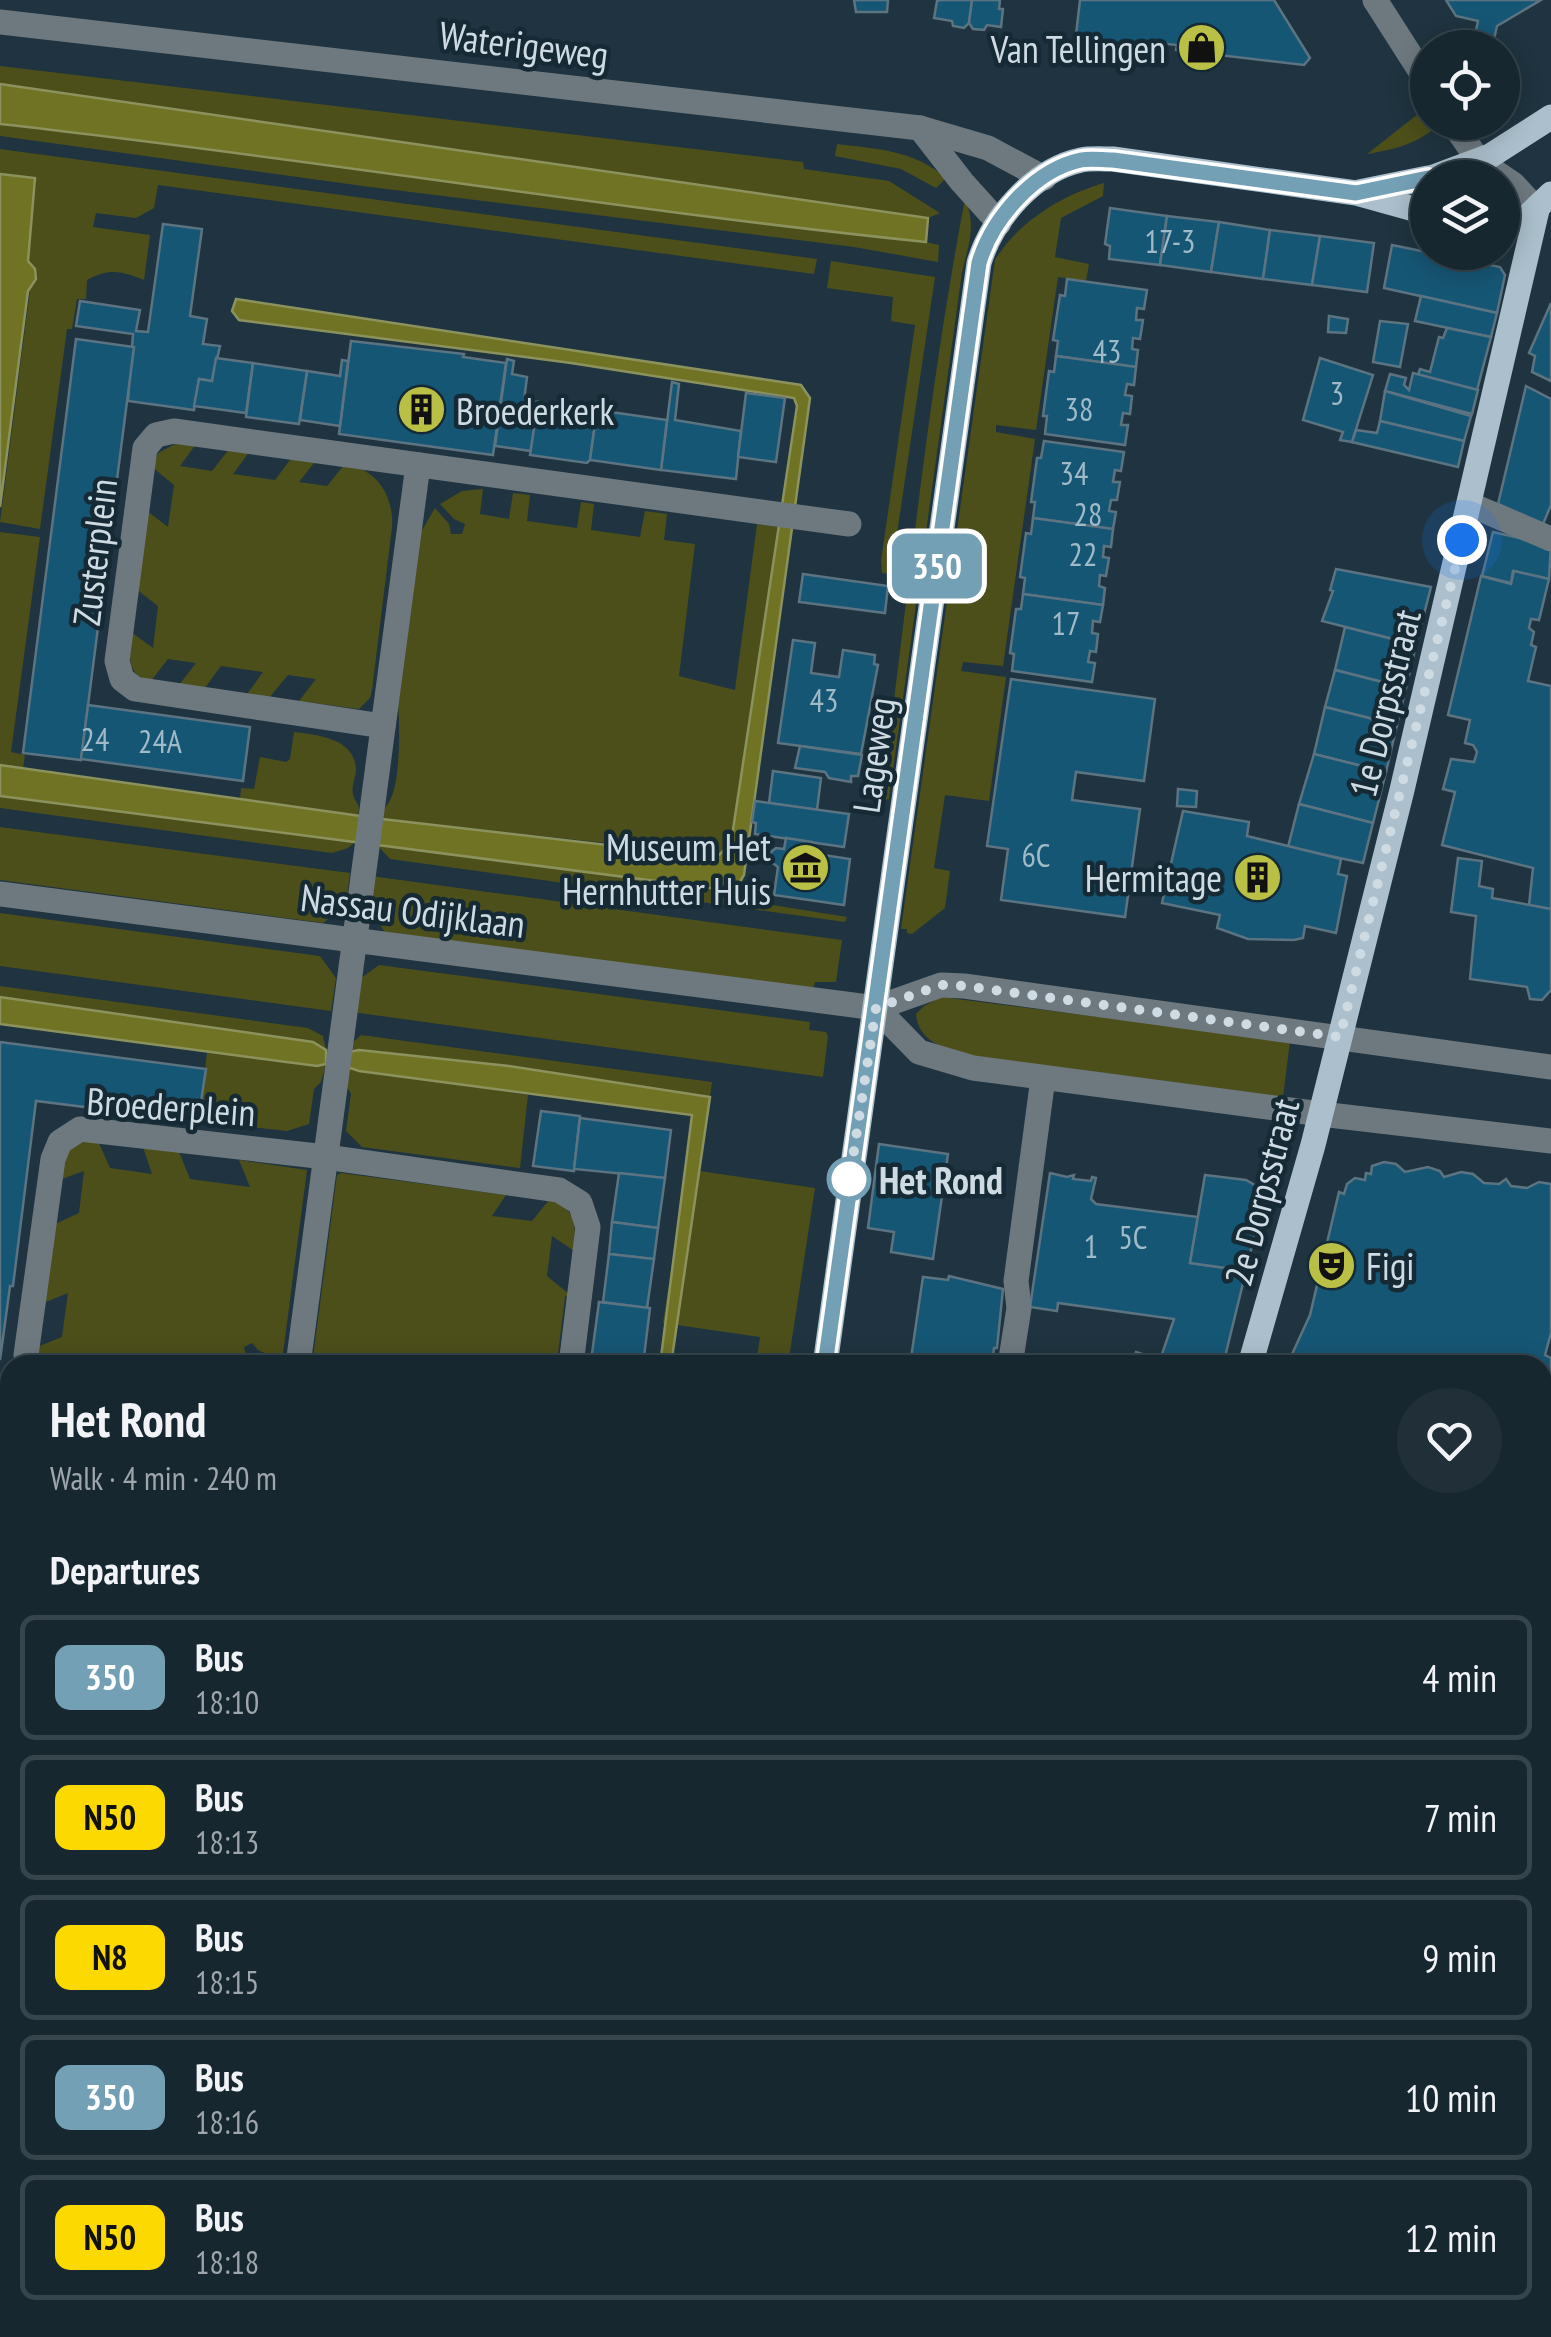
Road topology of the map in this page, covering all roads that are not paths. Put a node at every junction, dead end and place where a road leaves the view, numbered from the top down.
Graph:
1 (1376, 0) edge
2 (0, 22) edge
3 (1410, 54) edge
4 (1551, 116) edge
5 (920, 128) junction
6 (1481, 160) edge
7 (1044, 178) junction
8 (1410, 182) edge
9 (1520, 188) edge
10 (1356, 193) junction
11 (1544, 202) edge
12 (1410, 208) edge
13 (1520, 218) edge
14 (998, 223) junction
15 (418, 464) junction
16 (1471, 505) junction
17 (849, 524) dead end
18 (1551, 538) edge
19 (384, 726) junction
20 (0, 894) edge
21 (355, 940) junction
22 (876, 1008) junction
23 (1347, 1038) junction
24 (1551, 1067) edge
25 (1043, 1078) junction
26 (1321, 1114) junction
27 (1551, 1141) edge
28 (326, 1157) junction
29 (26, 1355) edge
30 (299, 1355) edge
31 (572, 1355) edge
32 (826, 1355) edge
33 (1011, 1355) edge
34 (1253, 1355) edge

1 - 3 street
2 - 5 street, Waterigeweg
4 - 6 main road
5 - 7 street, Waterigeweg
5 - 14 street
7 - 10 main road
7 - 14 main road, Lageweg
8 - 10 main road
9 - 11 street
10 - 12 main road
11 - 13 main road
11 - 16 main road, 1e Dorpsstraat
14 - 22 main road, Lageweg
15 - 17 street, Zusterplein
15 - 19 street
15 - 19 street, Zusterplein
16 - 18 street
16 - 23 main road, 1e Dorpsstraat
19 - 21 street
20 - 21 street, Nassau Odijklaan
21 - 22 street, Nassau Odijklaan
21 - 28 street
22 - 23 street
22 - 25 street
22 - 32 main road, Lageweg
23 - 24 street
23 - 26 main road, 2e Dorpsstraat
25 - 26 street
25 - 33 street
26 - 27 street
26 - 34 main road, 2e Dorpsstraat
28 - 29 street, Broederplein
28 - 30 street
28 - 31 street, Broederplein

